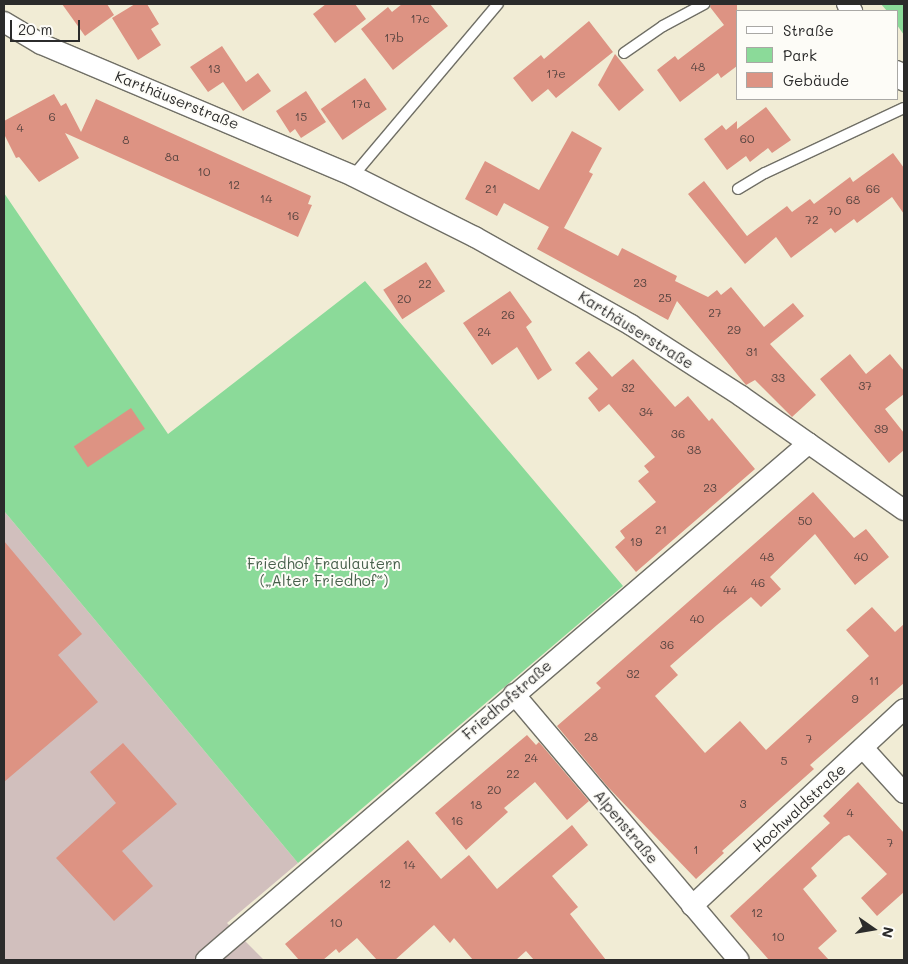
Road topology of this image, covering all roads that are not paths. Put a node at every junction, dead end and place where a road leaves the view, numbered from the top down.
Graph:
1 (498, 4) edge
2 (704, 4) edge
3 (4, 22) edge
4 (624, 53) dead end
5 (904, 108) edge
6 (353, 176) junction
7 (738, 189) dead end
8 (809, 442) junction
9 (904, 510) edge
10 (514, 694) junction
11 (904, 709) edge
12 (863, 748) junction
13 (904, 793) edge
14 (692, 906) junction
15 (206, 960) edge
16 (739, 960) edge

1 - 6 lane
2 - 4 lane
3 - 6 street, Karthäuserstraße
5 - 7 lane
6 - 8 street, Karthäuserstraße
8 - 9 street, Karthäuserstraße
8 - 10 street, Friedhofstraße
10 - 14 street, Alpenstraße
10 - 15 street, Friedhofstraße
11 - 12 street, Hochwaldstraße
12 - 13 street
12 - 14 street, Hochwaldstraße
14 - 16 street, Alpenstraße

